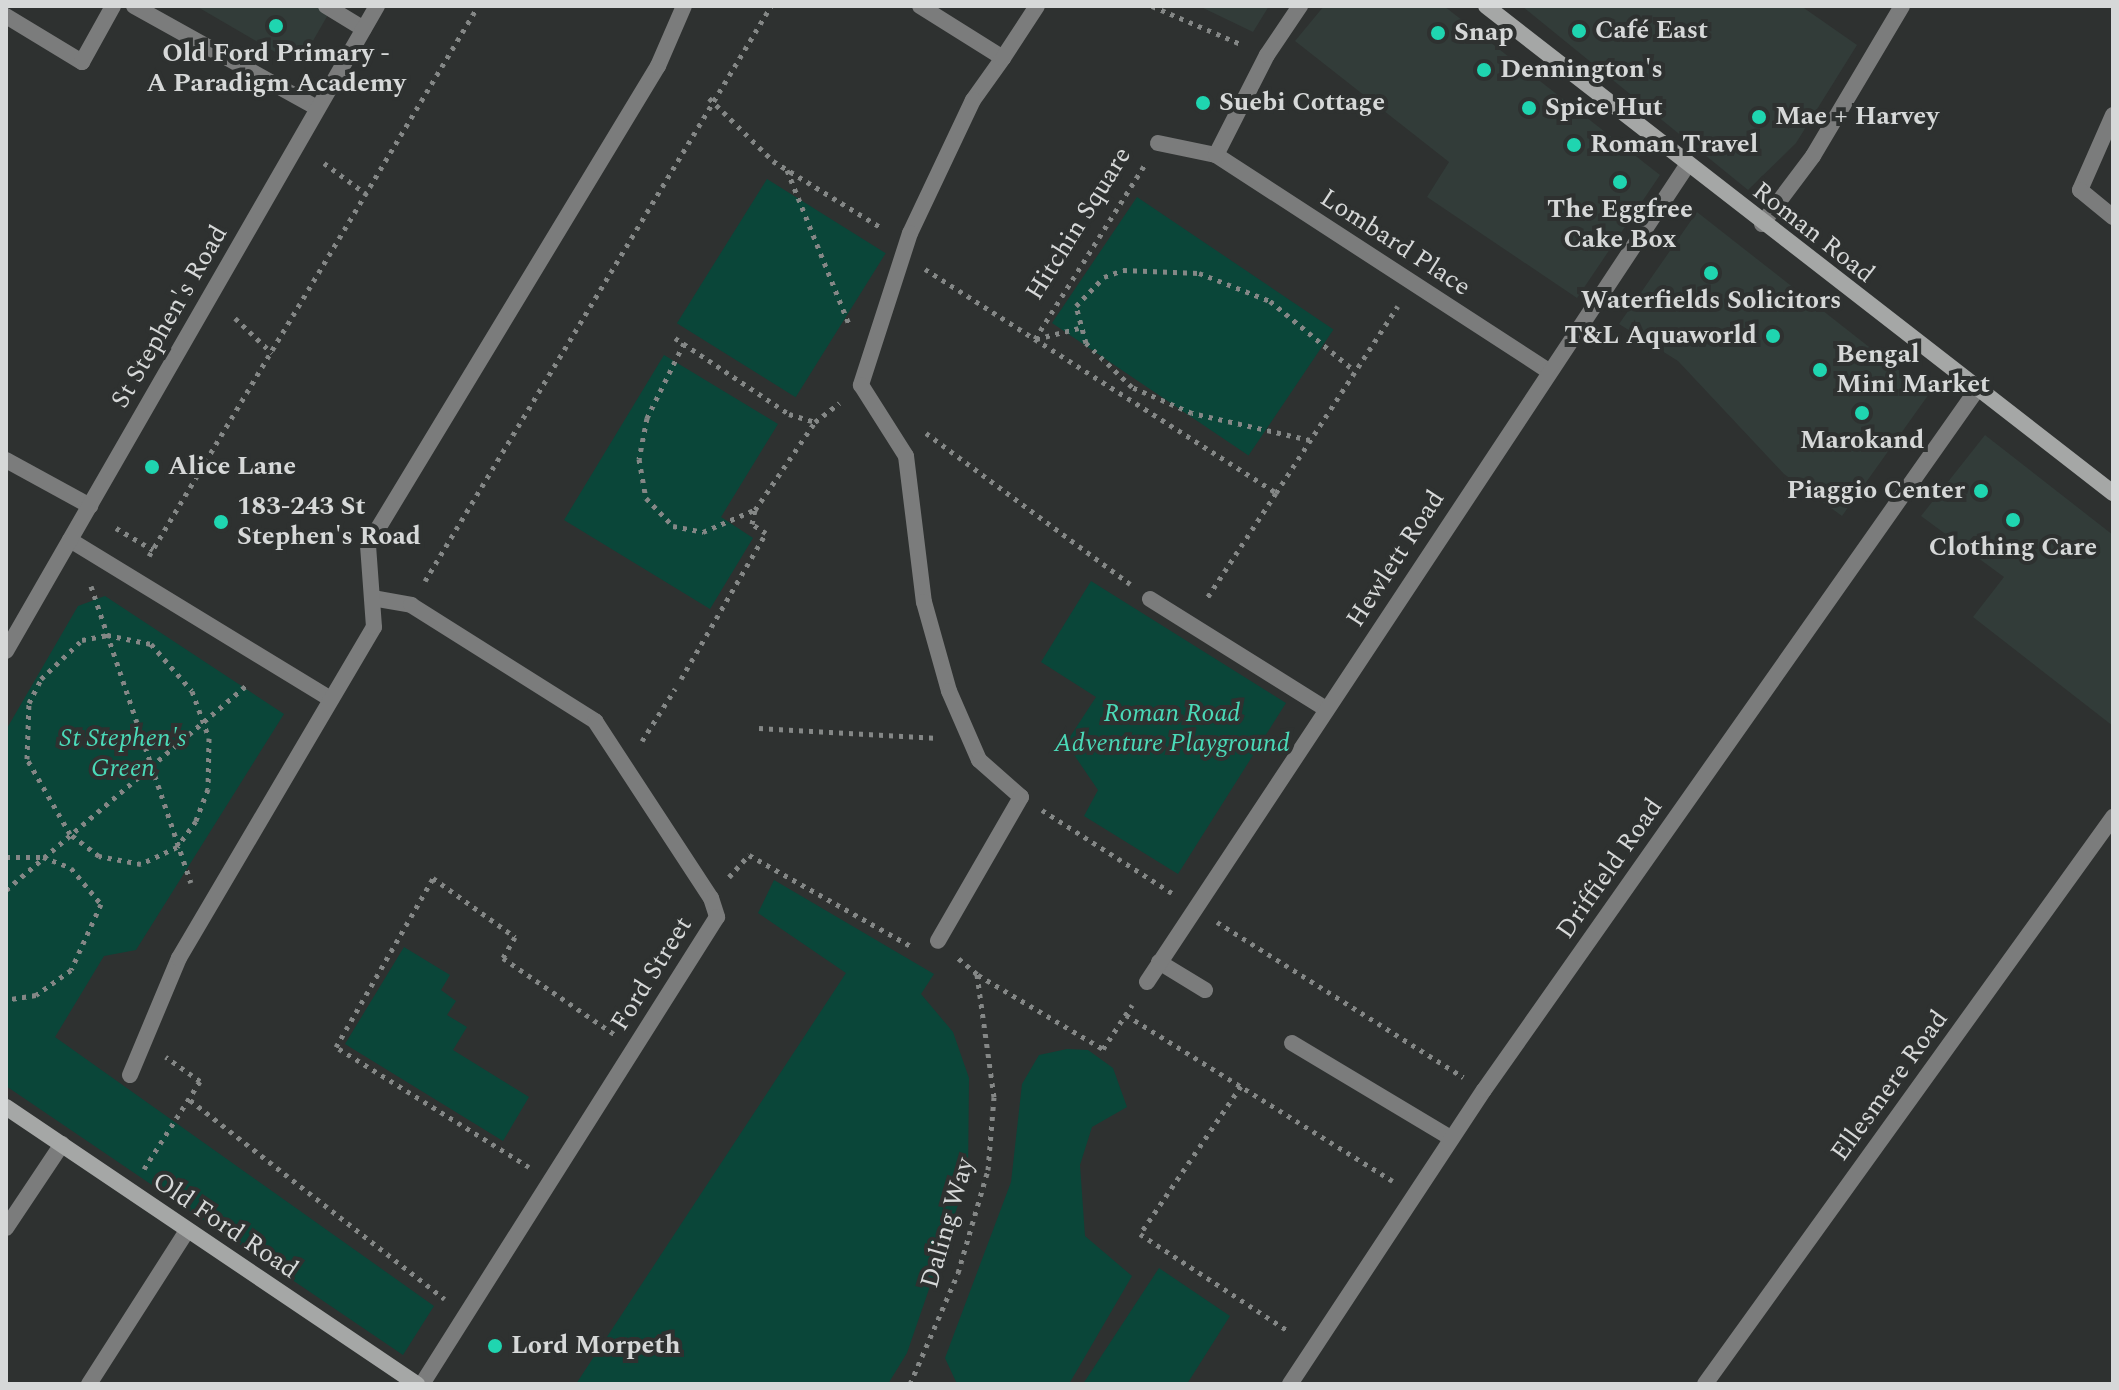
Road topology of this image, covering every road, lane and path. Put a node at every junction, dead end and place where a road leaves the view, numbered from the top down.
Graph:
1 (113, 6) edge
2 (134, 6) edge
3 (326, 6) edge
4 (377, 6) edge
5 (478, 6) edge
6 (684, 6) edge
7 (771, 6) edge
8 (920, 6) edge
9 (1037, 6) edge
10 (1152, 6) edge
11 (1300, 6) edge
12 (1486, 6) edge
13 (1902, 6) edge
14 (6, 16) edge
15 (364, 29) junction
16 (1267, 55) junction
17 (1003, 58) junction
18 (709, 98) junction
19 (317, 108) junction
20 (2113, 115) edge
21 (1158, 143) joint
22 (1216, 155) junction
23 (324, 163) dead end
24 (1688, 164) junction
25 (787, 170) junction
26 (366, 194) junction
27 (2113, 217) edge
28 (1762, 224) junction
29 (906, 249) junction
30 (1413, 283) junction
31 (235, 318) dead end
32 (1079, 328) junction
33 (675, 338) dead end
34 (1035, 339) junction
35 (684, 343) junction
36 (871, 352) junction
37 (272, 354) junction
38 (1355, 371) junction
39 (1548, 371) junction
40 (861, 385) junction
41 (1978, 388) junction
42 (815, 422) junction
43 (911, 422) dead end
44 (1310, 440) junction
45 (6, 460) edge
46 (1276, 493) junction
47 (2113, 493) edge
48 (90, 506) junction
49 (755, 510) junction
50 (116, 528) dead end
51 (70, 540) junction
52 (153, 550) junction
53 (87, 576) dead end
54 (134, 581) junction
55 (378, 599) junction
56 (1150, 599) joint
57 (411, 605) junction
58 (1190, 624) junction
59 (107, 635) junction
60 (6, 651) edge
61 (272, 663) junction
62 (681, 679) dead end
63 (675, 689) dead end
64 (330, 699) junction
65 (1326, 709) junction
66 (204, 720) junction
67 (759, 728) dead end
68 (968, 740) junction
69 (151, 765) junction
70 (626, 765) junction
71 (1021, 797) junction
72 (2113, 817) edge
73 (70, 834) junction
74 (177, 847) junction
75 (6, 857) edge
76 (43, 857) junction
77 (6, 890) edge
78 (711, 898) junction
79 (209, 906) junction
80 (1195, 907) junction
81 (938, 941) junction
82 (1159, 962) junction
83 (977, 974) junction
84 (1147, 982) joint
85 (1205, 990) dead end
86 (6, 1000) edge
87 (1126, 1015) junction
88 (146, 1042) junction
89 (1292, 1043) dead end
90 (635, 1048) junction
91 (130, 1075) dead end
92 (1241, 1086) junction
93 (1484, 1090) junction
94 (190, 1100) junction
95 (6, 1107) edge
96 (1451, 1138) junction
97 (62, 1144) junction
98 (552, 1181) junction
99 (130, 1190) junction
100 (1414, 1194) junction
101 (6, 1228) edge
102 (187, 1231) junction
103 (468, 1317) junction
104 (1314, 1348) junction
105 (412, 1382) edge
106 (913, 1383) edge
107 (89, 1384) edge
108 (1290, 1384) edge
109 (1705, 1384) edge

1 - 14 street
2 - 19 street
3 - 15 street
4 - 15 street, St Stephen's Road
5 - 26 path
6 - 55 street
7 - 18 path
8 - 17 street
9 - 17 street
10 - 16 path
11 - 16 street
12 - 24 main road, Roman Road
13 - 28 street
15 - 19 street, St Stephen's Road
16 - 22 street
17 - 29 street
18 - 25 path
18 - 57 path
19 - 48 street, St Stephen's Road
20 - 27 street
21 - 22 street, Hitchin Square
21 - 34 path, Hitchin Square
22 - 30 street, Lombard Place
23 - 26 path
24 - 28 main road, Roman Road
24 - 39 street, Hewlett Road
25 - 29 path
25 - 36 path
26 - 37 path
28 - 41 main road, Roman Road
29 - 34 path
29 - 36 street
30 - 38 path
30 - 39 street, Lombard Place
31 - 37 path
32 - 34 path
32 - 38 path
32 - 44 path
33 - 35 path
34 - 46 path
35 - 42 path
35 - 49 path
36 - 40 street
37 - 52 path
38 - 44 path
39 - 65 street, Hewlett Road
40 - 42 path
40 - 68 street
41 - 47 main road, Roman Road
41 - 93 street, Driffield Road
42 - 49 path
43 - 56 path
44 - 46 path
45 - 48 street
46 - 58 path
48 - 51 street, St Stephen's Road
49 - 62 path
50 - 52 path
51 - 54 street
51 - 60 street, St Stephen's Road
52 - 54 path
53 - 59 path
54 - 61 street
55 - 57 street, Ford Street
55 - 64 street
56 - 58 street
57 - 70 street, Ford Street
58 - 65 street
59 - 66 path
59 - 69 path
59 - 73 path
61 - 64 street
61 - 66 path
63 - 70 path
64 - 79 street
65 - 80 street, Hewlett Road
66 - 69 path
66 - 74 path
67 - 68 path
68 - 71 street
69 - 73 path
69 - 74 path
70 - 78 street, Ford Street
71 - 80 path
71 - 81 street
72 - 109 street, Ellesmere Road
73 - 74 path
73 - 76 path
74 - 79 path
75 - 76 path
76 - 77 path
76 - 86 path
78 - 81 path
78 - 90 street, Ford Street
79 - 88 street
80 - 82 street, Hewlett Road
80 - 93 path
81 - 83 path
82 - 84 street, Hewlett Road
82 - 85 street
83 - 87 path
83 - 106 path, Daling Way
84 - 87 path
87 - 92 path
88 - 91 street
88 - 94 path
89 - 96 street
90 - 98 street, Ford Street
90 - 98 path
92 - 100 path
92 - 104 path
93 - 96 street, Driffield Road
94 - 99 path
94 - 103 path
95 - 97 main road, Old Ford Road
96 - 100 street, Driffield Road
97 - 99 main road, Old Ford Road
97 - 101 street
98 - 103 street, Ford Street
99 - 102 main road, Old Ford Road
100 - 104 street, Driffield Road
102 - 105 main road, Old Ford Road
102 - 107 street
103 - 105 street, Ford Street
104 - 108 street, Driffield Road

